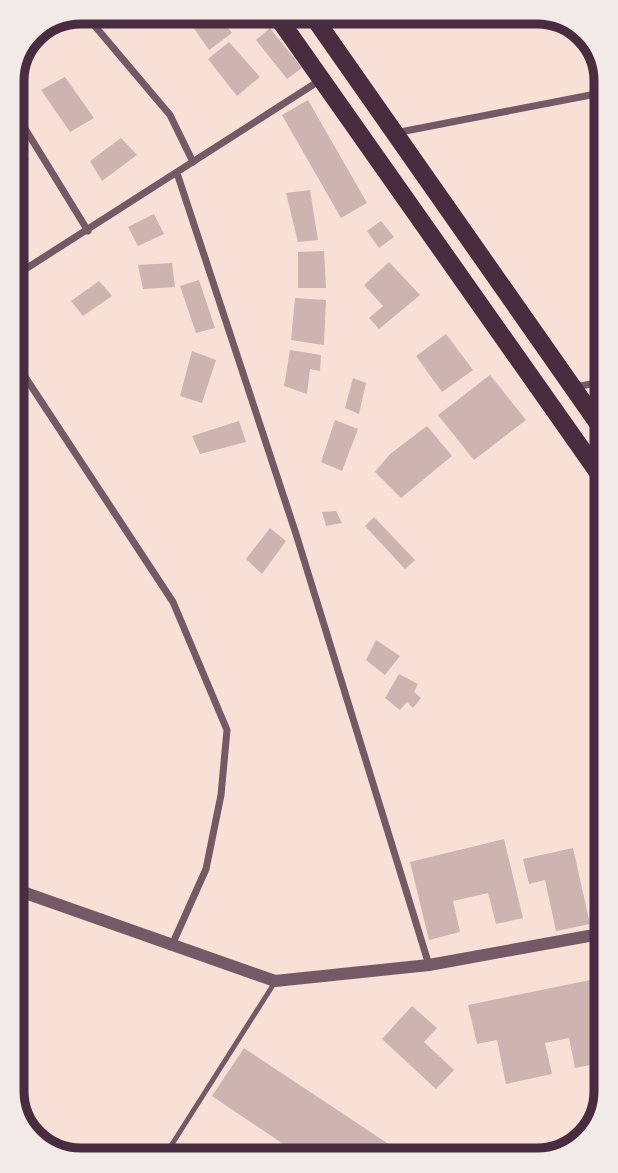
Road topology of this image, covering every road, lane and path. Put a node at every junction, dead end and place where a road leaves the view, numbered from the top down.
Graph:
1 (93, 24) edge
2 (283, 24) edge
3 (319, 25) edge
4 (323, 79) junction
5 (594, 94) edge
6 (25, 128) edge
7 (394, 133) junction
8 (193, 162) junction
9 (177, 173) junction
10 (88, 231) junction
11 (25, 270) edge
12 (25, 376) edge
13 (594, 383) edge
14 (573, 387) junction
15 (594, 417) edge
16 (594, 465) edge
17 (24, 893) edge
18 (594, 935) edge
19 (172, 945) junction
20 (429, 965) junction
21 (275, 981) junction
22 (170, 1148) edge

1 - 8 street
2 - 4 highway
3 - 7 highway
4 - 8 street
4 - 16 highway
5 - 7 street
6 - 10 street
7 - 14 highway
8 - 9 street
9 - 10 street
9 - 20 street
10 - 11 street
12 - 19 street
13 - 14 street
14 - 15 highway
17 - 19 street
18 - 20 street
19 - 21 street
20 - 21 street
21 - 22 lane

